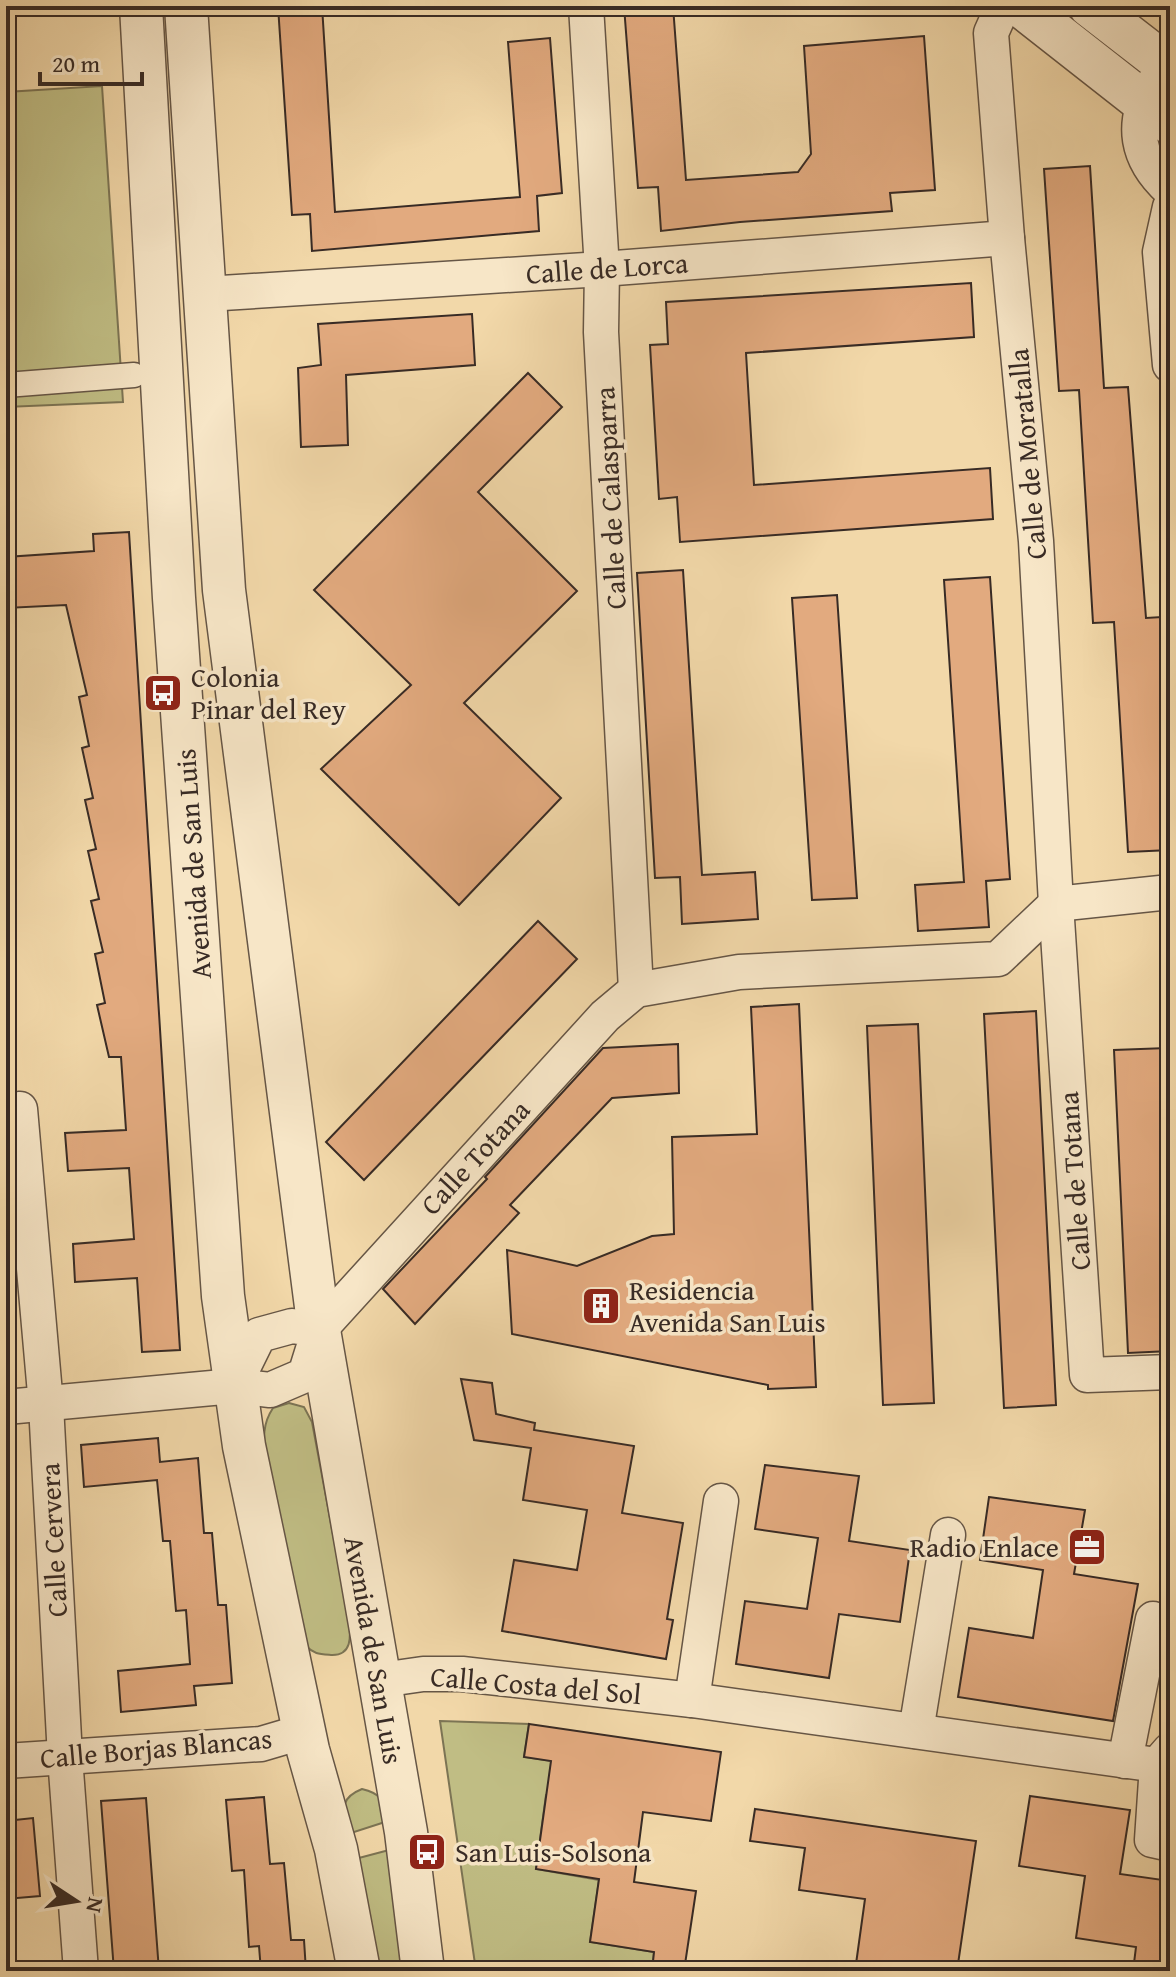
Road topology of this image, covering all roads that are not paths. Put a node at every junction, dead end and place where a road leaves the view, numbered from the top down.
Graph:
1 (141, 6) edge
2 (186, 6) edge
3 (586, 6) edge
4 (1003, 6) edge
5 (1021, 6) edge
6 (1090, 6) edge
7 (1170, 68) edge
8 (1156, 112) edge
9 (1170, 190) edge
10 (1170, 207) edge
11 (1007, 238) junction
12 (602, 269) junction
13 (206, 294) junction
14 (1170, 365) edge
15 (134, 375) dead end
16 (6, 385) edge
17 (1170, 892) edge
18 (1056, 904) junction
19 (636, 990) junction
20 (20, 1109) dead end
21 (319, 1330) junction
22 (1170, 1372) edge
23 (234, 1386) junction
24 (46, 1405) junction
25 (6, 1407) edge
26 (721, 1501) dead end
27 (948, 1535) dead end
28 (1153, 1619) dead end
29 (381, 1680) junction
30 (692, 1700) junction
31 (305, 1731) junction
32 (916, 1731) junction
33 (65, 1757) junction
34 (1151, 1759) edge
35 (6, 1761) edge
36 (1170, 1844) edge
37 (81, 1971) edge
38 (359, 1971) edge
39 (423, 1971) edge

1 - 23 street, Avenida de San Luis
2 - 13 street, Avenida de San Luis
3 - 12 street, Calle de Calasparra
4 - 11 street, Calle de Moratalla
5 - 8 street
6 - 7 street
7 - 8 street
8 - 9 street
10 - 14 street
11 - 12 street, Calle de Lorca
11 - 18 street, Calle de Moratalla
12 - 13 street, Calle de Lorca
12 - 19 street, Calle de Calasparra
13 - 21 street, Avenida de San Luis
15 - 16 street
17 - 18 street
18 - 19 street
18 - 22 street, Calle de Totana
19 - 21 street, Calle Totana
20 - 24 street, Calle Cervera
21 - 23 street
21 - 23 street, Avenida de San Luis
21 - 29 street, Avenida de San Luis
23 - 24 street
23 - 31 street, Avenida de San Luis
24 - 25 street
24 - 33 street, Calle Cervera
26 - 30 street
27 - 32 street
28 - 34 street
29 - 30 street, Calle Costa del Sol
29 - 39 street, Avenida de San Luis
30 - 32 street, Calle Costa del Sol
31 - 33 street, Calle Borjas Blancas
31 - 38 street, Avenida de San Luis
32 - 34 street, Calle Costa del Sol
33 - 35 street, Calle Borjas Blancas
33 - 37 street, Calle Cervera
34 - 36 street

